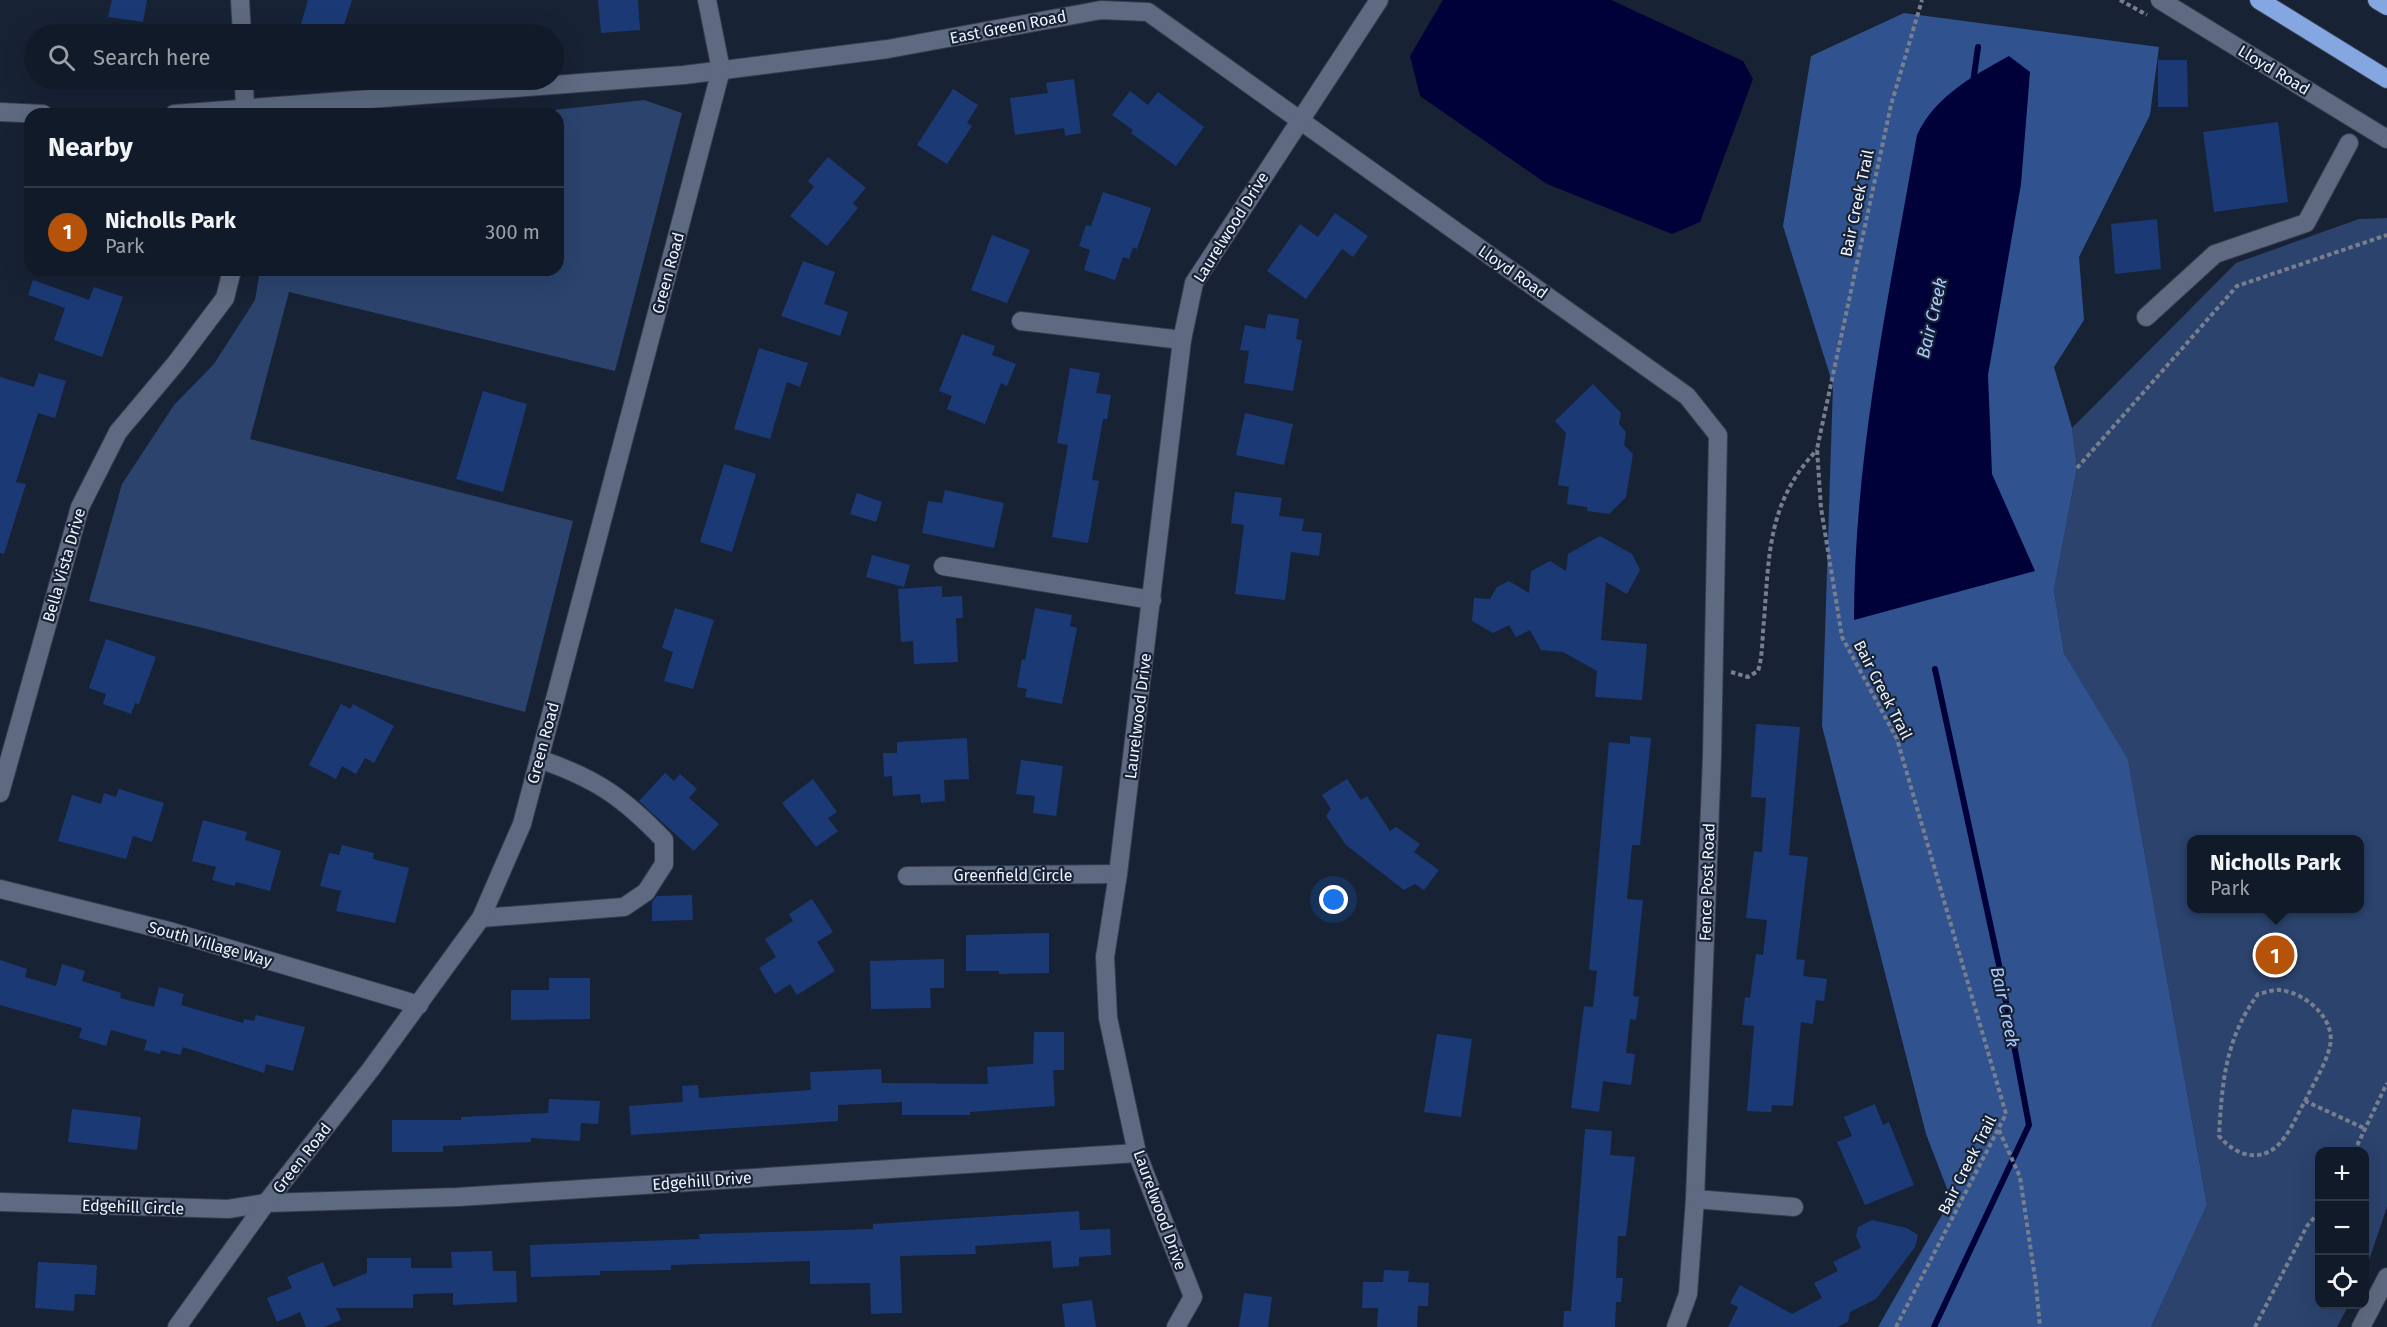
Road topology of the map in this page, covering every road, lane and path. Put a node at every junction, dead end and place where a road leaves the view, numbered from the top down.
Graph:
1 (240, 0) edge
2 (707, 0) edge
3 (1379, 0) edge
4 (1922, 0) edge
5 (2160, 0) edge
6 (2259, 0) edge
7 (2377, 0) edge
8 (2387, 6) edge
9 (241, 24) edge
10 (721, 70) junction
11 (2387, 79) edge
12 (564, 84) edge
13 (244, 90) edge
14 (489, 90) edge
15 (245, 108) edge
16 (280, 108) edge
17 (0, 112) edge
18 (24, 113) edge
19 (1299, 119) junction
20 (2387, 139) edge
21 (2349, 143) dead end
22 (2387, 235) edge
23 (230, 276) edge
24 (2146, 316) dead end
25 (1021, 321) dead end
26 (1182, 340) junction
27 (1718, 435) joint
28 (1817, 449) junction
29 (2077, 468) dead end
30 (942, 566) dead end
31 (1152, 600) junction
32 (1730, 671) dead end
33 (539, 759) junction
34 (0, 793) edge
35 (1118, 874) junction
36 (907, 876) dead end
37 (0, 889) edge
38 (481, 918) junction
39 (419, 1005) junction
40 (2387, 1083) edge
41 (2305, 1101) junction
42 (1999, 1129) junction
43 (2366, 1129) junction
44 (2357, 1147) edge
45 (1137, 1153) junction
46 (1695, 1199) junction
47 (0, 1202) edge
48 (266, 1203) junction
49 (1794, 1207) dead end
50 (2315, 1216) edge
51 (2387, 1277) edge
52 (177, 1327) edge
53 (1176, 1327) edge
54 (1676, 1327) edge
55 (1896, 1327) edge
56 (2040, 1327) edge
57 (2255, 1327) edge
58 (2361, 1327) edge

1 - 9 street
2 - 10 street
3 - 19 street
4 - 28 path, Bair Creek Trail
5 - 20 street, Lloyd Road
6 - 11 highway
7 - 8 highway
10 - 12 street, East Green Road
10 - 19 street, East Green Road
10 - 33 street, Green Road
13 - 15 street
14 - 16 street, East Green Road
17 - 18 street
19 - 26 street, Laurelwood Drive
19 - 27 street, Lloyd Road
21 - 24 street
22 - 29 path
23 - 34 street, Bella Vista Drive
25 - 26 street
26 - 31 street, Laurelwood Drive
27 - 46 street, Fence Post Road
28 - 32 path
28 - 42 path, Bair Creek Trail
30 - 31 street
31 - 35 street, Laurelwood Drive
33 - 38 street, Green Road
33 - 38 street
35 - 36 street, Greenfield Circle
35 - 45 street, Laurelwood Drive
37 - 39 street, South Village Way
38 - 39 street, Green Road
39 - 48 street, Green Road
40 - 43 path
41 - 41 path
41 - 43 path
42 - 55 path, Bair Creek Trail
42 - 56 path
43 - 44 path
45 - 48 street, Edgehill Drive
45 - 53 street, Laurelwood Drive
46 - 49 street
46 - 54 street, Fence Post Road
47 - 48 street, Edgehill Circle
48 - 52 street, Green Road
50 - 57 path
51 - 58 street

